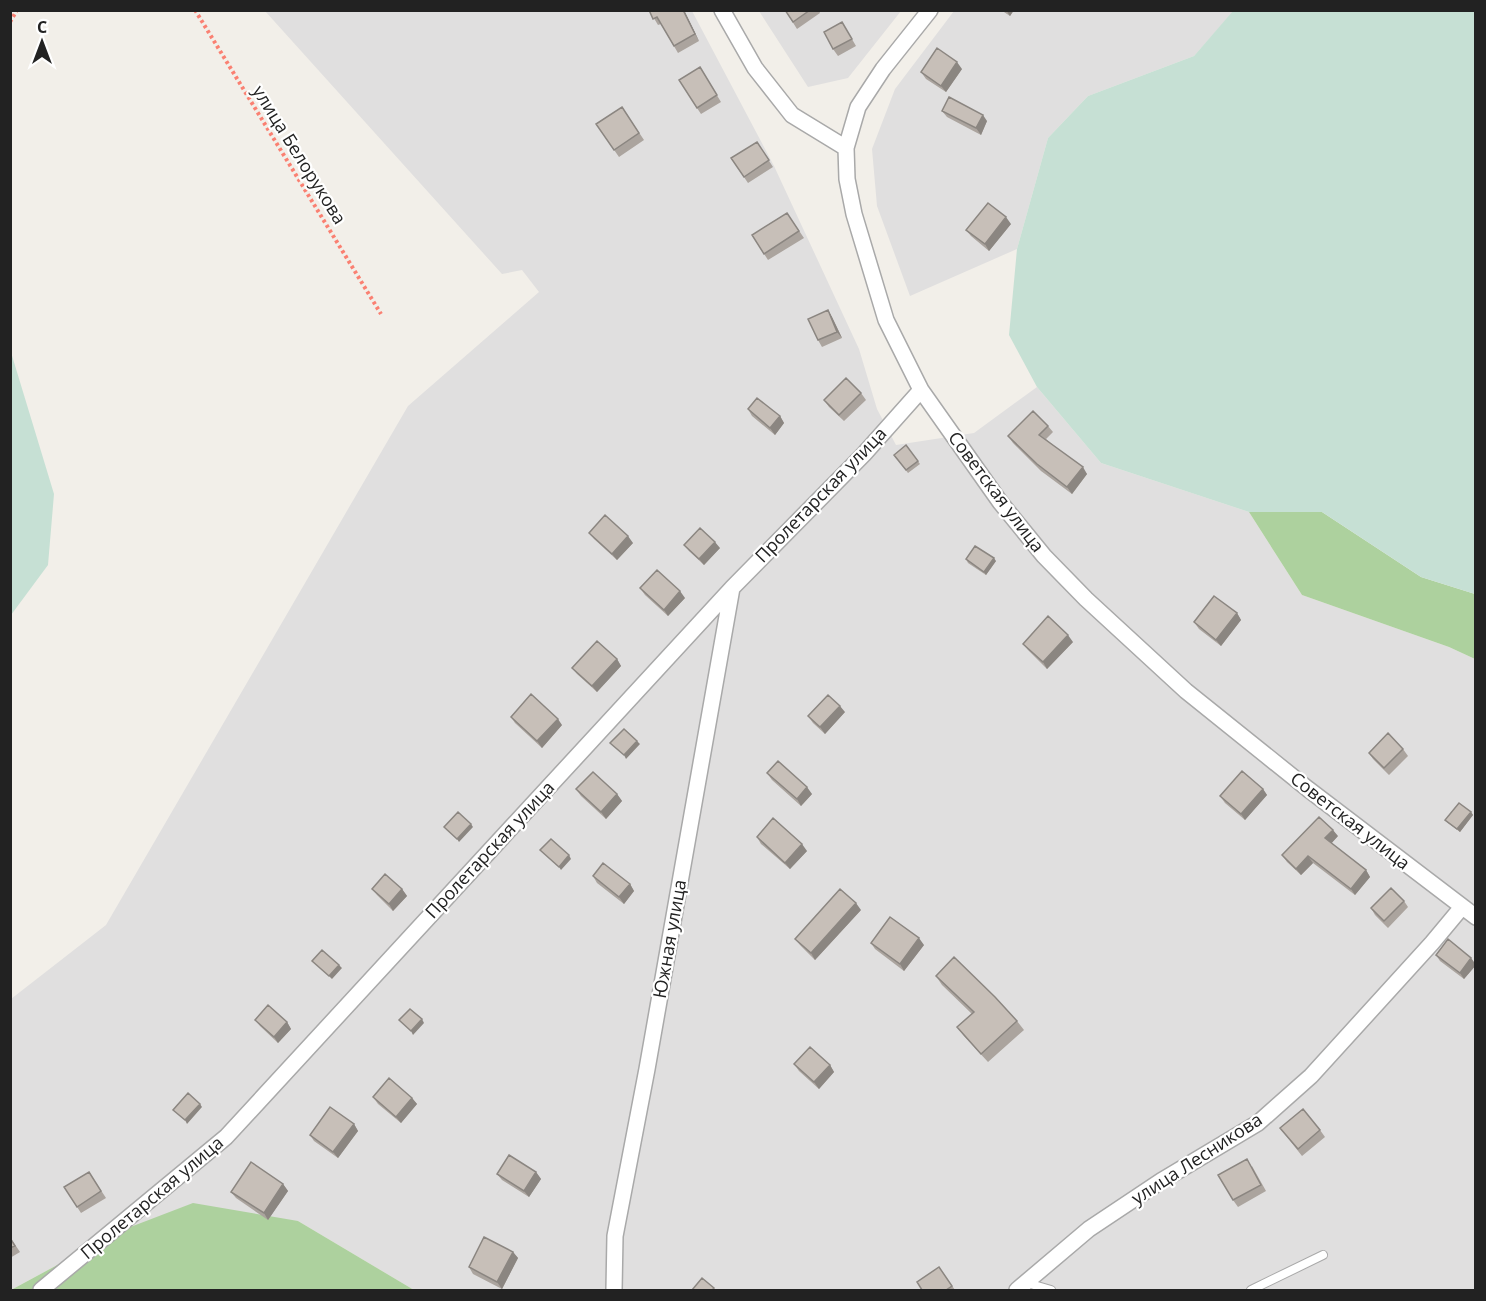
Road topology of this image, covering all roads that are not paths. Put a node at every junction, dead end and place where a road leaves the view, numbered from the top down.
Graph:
1 (722, 10) edge
2 (930, 10) edge
3 (846, 148) junction
4 (921, 390) junction
5 (732, 588) junction
6 (1462, 907) junction
7 (1476, 917) edge
8 (1323, 1255) dead end
9 (1025, 1288) edge
10 (41, 1290) edge
11 (614, 1290) edge
12 (1052, 1290) edge
13 (1251, 1290) edge

1 - 3 street
2 - 3 street, Советская улица
3 - 4 street, Советская улица
4 - 5 street, Пролетарская улица
4 - 6 street, Советская улица
5 - 10 street, Пролетарская улица
5 - 11 street, Южная улица
6 - 7 street, Советская улица
6 - 9 street, улица Лесникова
8 - 13 lane
9 - 12 lane

